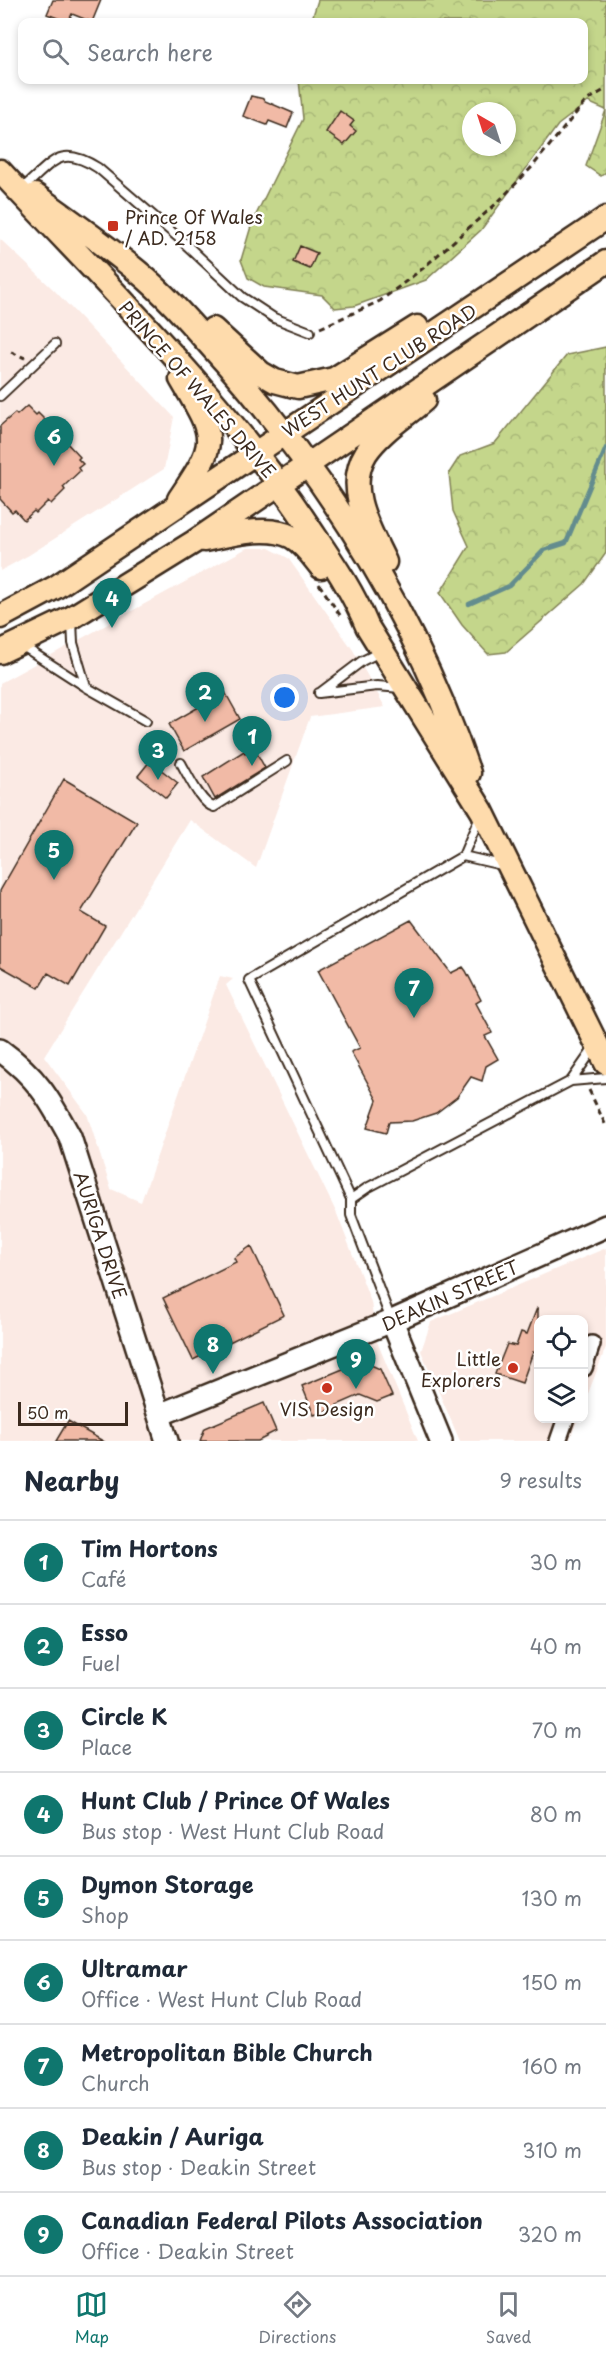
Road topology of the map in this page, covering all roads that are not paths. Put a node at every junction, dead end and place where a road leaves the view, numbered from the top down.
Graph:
1 (0, 170) edge
2 (24, 187) junction
3 (598, 224) edge
4 (606, 262) edge
5 (138, 272) junction
6 (505, 331) junction
7 (310, 332) road end
8 (55, 344) dead end
9 (161, 344) junction
10 (0, 396) edge
11 (284, 432) junction
12 (255, 452) junction
13 (307, 464) junction
14 (280, 483) junction
15 (171, 511) junction
16 (194, 542) junction
17 (402, 615) junction
18 (0, 617) edge
19 (71, 618) junction
20 (367, 626) junction
21 (10, 648) edge
22 (382, 651) junction
23 (421, 654) junction
24 (86, 687) junction
25 (406, 689) junction
26 (146, 721) dead end
27 (287, 761) dead end
28 (181, 763) dead end
29 (482, 811) junction
30 (463, 856) junction
31 (511, 868) junction
32 (0, 1050) edge
33 (601, 1053) edge
34 (606, 1078) edge
35 (571, 1081) junction
36 (351, 1199) junction
37 (606, 1226) edge
38 (392, 1321) junction
39 (592, 1344) dead end
40 (588, 1356) edge
41 (159, 1415) junction
42 (565, 1423) edge
43 (167, 1441) edge
44 (441, 1441) edge
45 (558, 1441) edge

1 - 2 main road, PRINCE OF WALES DRIVE
1 - 9 main road, PRINCE OF WALES DRIVE
2 - 5 main road, PRINCE OF WALES DRIVE
2 - 7 lane
3 - 5 main road
3 - 11 main road, WEST HUNT CLUB ROAD
4 - 6 main road, WEST HUNT CLUB ROAD
5 - 11 main road, PRINCE OF WALES DRIVE
6 - 13 main road, WEST HUNT CLUB ROAD
6 - 17 main road
8 - 10 lane
9 - 12 main road, PRINCE OF WALES DRIVE
9 - 15 main road
11 - 12 main road, WEST HUNT CLUB ROAD
11 - 13 main road, PRINCE OF WALES DRIVE
12 - 14 main road, PRINCE OF WALES DRIVE
12 - 15 main road, WEST HUNT CLUB ROAD
13 - 14 main road, WEST HUNT CLUB ROAD
13 - 17 main road, PRINCE OF WALES DRIVE
14 - 16 main road, WEST HUNT CLUB ROAD
14 - 20 main road, PRINCE OF WALES DRIVE
15 - 18 main road, WEST HUNT CLUB ROAD
16 - 19 main road, WEST HUNT CLUB ROAD
16 - 20 main road
17 - 23 main road, PRINCE OF WALES DRIVE
19 - 21 main road, WEST HUNT CLUB ROAD
19 - 24 lane
20 - 22 main road, PRINCE OF WALES DRIVE
21 - 24 lane
22 - 23 main road
22 - 25 main road, PRINCE OF WALES DRIVE
22 - 25 lane
23 - 29 main road, PRINCE OF WALES DRIVE
24 - 26 lane
25 - 29 main road, PRINCE OF WALES DRIVE
27 - 28 lane
29 - 30 lane
29 - 31 main road, PRINCE OF WALES DRIVE
30 - 31 lane
30 - 36 lane
31 - 33 main road, PRINCE OF WALES DRIVE
32 - 41 street, AURIGA DRIVE
33 - 35 lane
34 - 35 lane
35 - 36 lane
36 - 38 lane
37 - 38 street, DEAKIN STREET
38 - 41 street, DEAKIN STREET
38 - 44 street
39 - 40 street
41 - 43 street, AURIGA DRIVE
42 - 45 street

